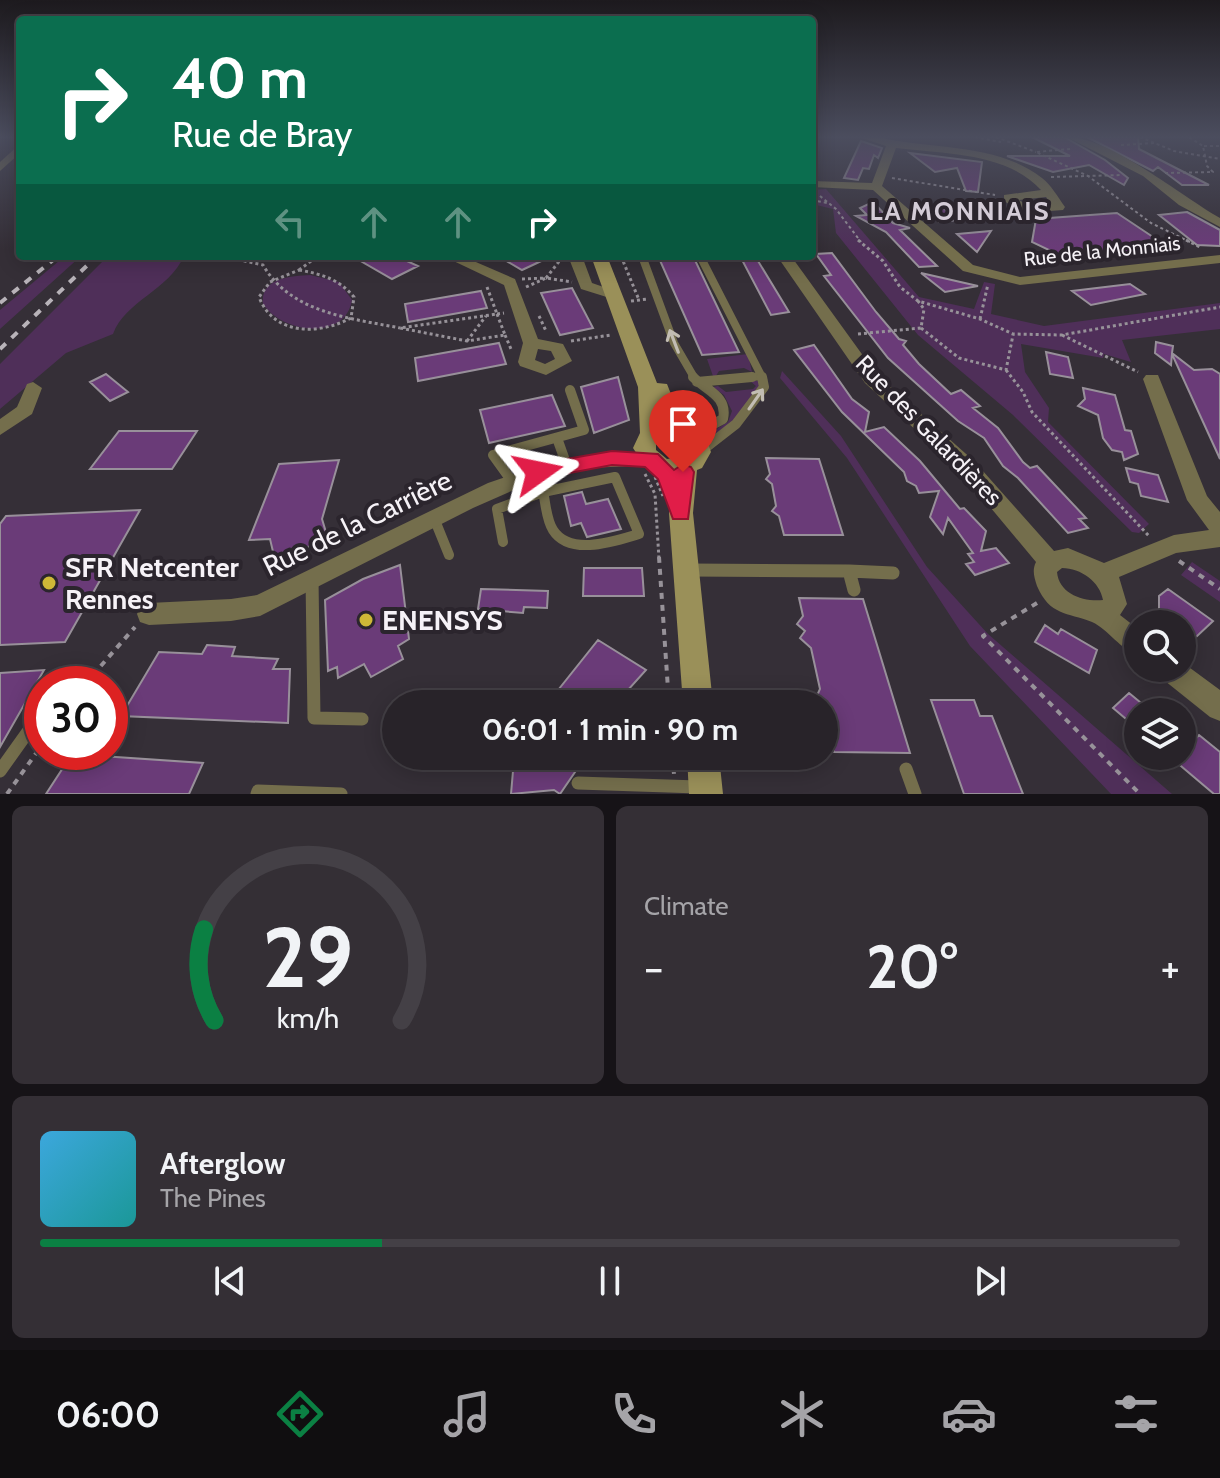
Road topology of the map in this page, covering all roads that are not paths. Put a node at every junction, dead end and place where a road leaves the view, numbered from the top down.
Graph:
1 (881, 174) edge
2 (1025, 174) edge
3 (1147, 174) edge
4 (878, 182) junction
5 (816, 184) edge
6 (1008, 198) road end
7 (1220, 223) edge
8 (1220, 259) edge
9 (459, 260) edge
10 (576, 260) edge
11 (600, 260) edge
12 (612, 260) edge
13 (644, 260) edge
14 (702, 260) edge
15 (787, 260) edge
16 (613, 295) junction
17 (531, 343) dead end
18 (762, 376) junction
19 (1152, 379) road end
20 (697, 382) junction
21 (33, 388) dead end
22 (570, 390) dead end
23 (0, 428) edge
24 (557, 438) junction
25 (689, 445) junction
26 (652, 450) junction
27 (577, 464) junction
28 (511, 480) junction
29 (541, 482) junction
30 (681, 513) junction
31 (434, 518) junction
32 (1220, 528) edge
33 (1220, 538) edge
34 (503, 542) dead end
35 (449, 555) dead end
36 (1050, 562) junction
37 (686, 570) junction
38 (849, 571) junction
39 (893, 573) dead end
40 (1102, 574) junction
41 (312, 579) junction
42 (854, 590) dead end
43 (1099, 613) junction
44 (149, 614) road end
45 (1124, 633) edge
46 (1187, 682) edge
47 (697, 690) edge
48 (1220, 707) edge
49 (362, 719) dead end
50 (24, 737) edge
51 (906, 769) dead end
52 (0, 771) edge
53 (705, 779) edge
54 (578, 783) dead end
55 (257, 794) edge
56 (341, 794) edge
57 (915, 794) edge

1 - 4 street
2 - 6 street
3 - 7 street, Rue de la Monniais
4 - 5 street
4 - 8 street, Rue de la Monniais
9 - 17 street
10 - 16 street
11 - 16 street
12 - 25 street
20 -> 13 lane
14 - 18 lane
15 - 36 street, Rue des Galardières
16 - 26 street
18 - 20 lane
25 -> 18 lane
19 - 32 street
20 - 25 lane
21 - 23 street
22 - 24 lane
24 - 27 lane
24 - 28 lane
25 - 26 street
25 - 26 street
25 - 30 street
26 - 27 street, Rue de la Carrière
26 - 27 street, Rue de la Carrière
26 - 30 street
27 - 29 street, Rue de la Carrière
28 - 29 street, Rue de la Carrière
28 - 31 street, Rue de la Carrière
29 - 29 lane
29 - 34 lane
30 - 37 street
31 - 35 lane
31 - 41 street, Rue de la Carrière
33 - 40 street
36 - 40 street
36 - 43 street
37 - 38 lane
37 - 47 street
38 - 39 lane
38 - 42 lane
40 - 43 street
41 - 44 street, Rue de la Carrière
41 - 49 lane
43 - 45 street
46 - 48 street
50 - 52 lane
51 - 57 lane
53 - 54 lane
55 - 56 lane

